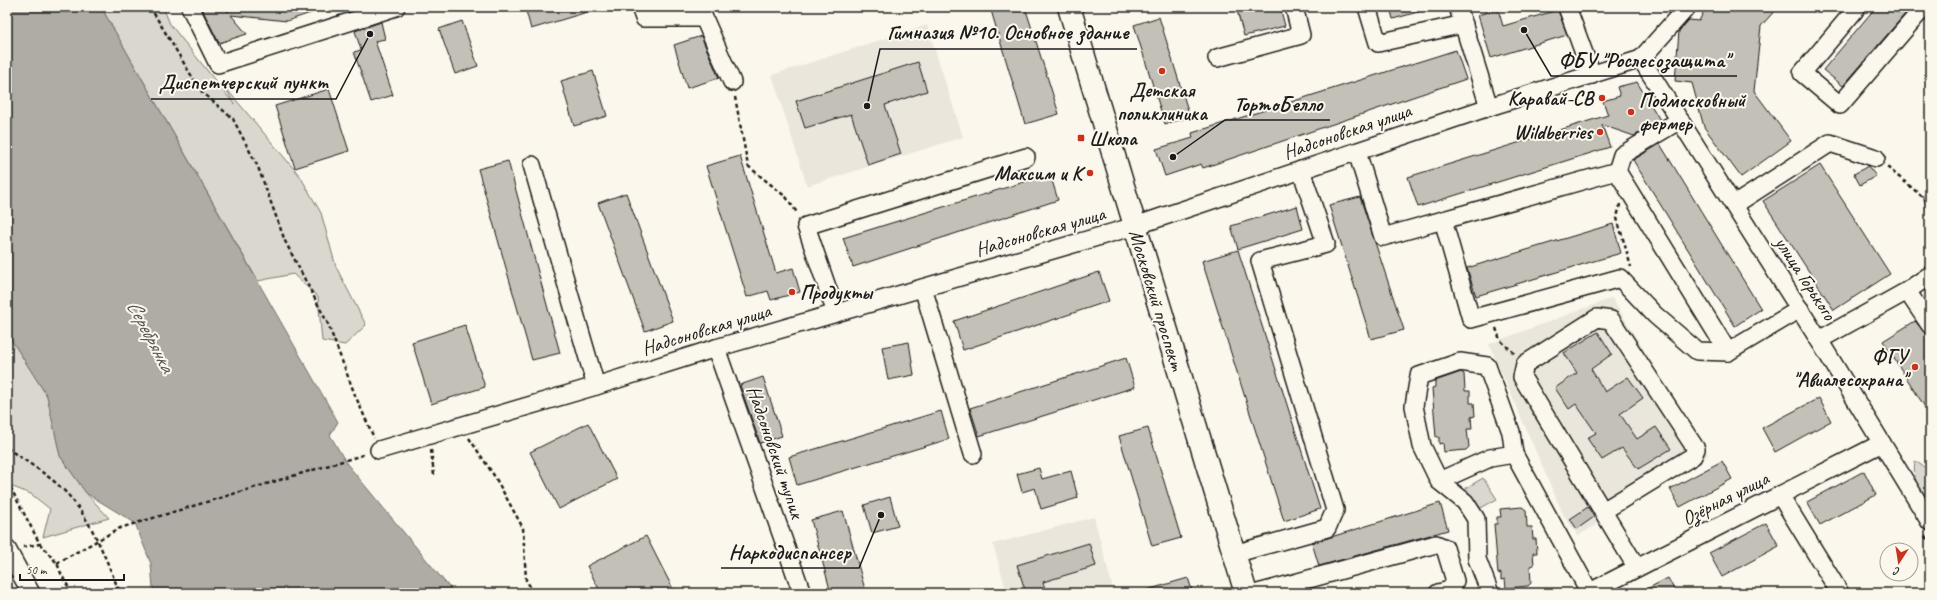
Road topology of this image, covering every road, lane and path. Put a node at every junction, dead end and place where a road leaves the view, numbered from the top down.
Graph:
1 (150, 7) edge
2 (190, 7) edge
3 (396, 7) edge
4 (640, 7) edge
5 (1069, 7) edge
6 (1294, 7) edge
7 (1367, 7) edge
8 (1458, 7) edge
9 (1567, 7) edge
10 (1687, 7) edge
11 (1851, 7) edge
12 (1924, 7) edge
13 (364, 12) edge
14 (1464, 24) junction
15 (1217, 58) dead end
16 (1641, 59) junction
17 (1592, 75) junction
18 (732, 82) joint
19 (1489, 107) junction
20 (1680, 120) junction
21 (1357, 152) junction
22 (1026, 157) dead end
23 (1876, 158) joint
24 (532, 165) dead end
25 (1301, 170) junction
26 (1620, 176) junction
27 (1930, 203) edge
28 (1734, 205) junction
29 (1442, 220) junction
30 (806, 226) junction
31 (1135, 226) junction
32 (1930, 275) edge
33 (922, 288) junction
34 (1907, 291) junction
35 (1635, 294) junction
36 (1800, 309) junction
37 (836, 313) junction
38 (1491, 313) junction
39 (1930, 325) edge
40 (1820, 340) junction
41 (716, 348) junction
42 (1728, 352) junction
43 (1525, 364) junction
44 (596, 386) junction
45 (463, 440) dead end
46 (1882, 443) junction
47 (437, 447) dead end
48 (7, 448) edge
49 (379, 450) junction
50 (973, 454) dead end
51 (1514, 454) junction
52 (434, 475) dead end
53 (7, 481) edge
54 (1439, 481) junction
55 (1780, 495) junction
56 (1603, 511) junction
57 (1930, 522) edge
58 (97, 541) junction
59 (40, 544) junction
60 (13, 548) edge
61 (1234, 554) junction
62 (57, 563) junction
63 (1637, 568) junction
64 (31, 593) edge
65 (72, 593) edge
66 (120, 593) edge
67 (534, 593) edge
68 (802, 593) edge
69 (1246, 593) edge
70 (1258, 593) edge
71 (1438, 593) edge
72 (1490, 593) edge
73 (1589, 593) edge
74 (1840, 593) edge

1 - 49 path
2 - 13 street
3 - 13 street
4 - 18 street
5 - 31 main road, Московский проспект
6 - 15 street
7 - 14 street
8 - 14 street
9 - 17 street
10 - 16 street
11 - 12 street
14 - 19 street
16 - 17 street, Надсоновская улица
16 - 20 street, улица Горького
17 - 19 street, Надсоновская улица
18 - 30 path
19 - 21 street, Надсоновская улица
20 - 26 street
20 - 28 street, улица Горького
21 - 25 street, Надсоновская улица
21 - 29 street
22 - 30 street
23 - 27 path
23 - 28 street
24 - 44 street
25 - 31 street, Надсоновская улица
25 - 61 street
26 - 29 street
26 - 35 path
26 - 42 street
28 - 36 street, улица Горького
29 - 38 street
30 - 37 street
31 - 33 street, Надсоновская улица
31 - 61 main road, Московский проспект
32 - 34 street
33 - 37 street, Надсоновская улица
33 - 50 street
34 - 39 street
34 - 40 street
35 - 38 street
35 - 42 street
36 - 40 street, улица Горького
36 - 42 street
37 - 41 street, Надсоновская улица
38 - 43 path
40 - 46 street, улица Горького
41 - 44 street, Надсоновская улица
41 - 68 street, Надсоновский тупик
43 - 56 street
43 - 56 street
44 - 49 street, Надсоновская улица
45 - 67 path
46 - 55 street, Озёрная улица
46 - 57 street, улица Горького
47 - 52 path
48 - 58 path
49 - 58 path
51 - 54 street
51 - 54 street
51 - 73 street
53 - 59 path
54 - 72 street
55 - 63 street, Озёрная улица
55 - 74 street
56 - 63 street
58 - 62 path
58 - 66 path
59 - 60 path
59 - 62 path
60 - 64 street
61 - 69 main road, Московский проспект
62 - 65 path
63 - 73 street, Озёрная улица
70 - 71 street

